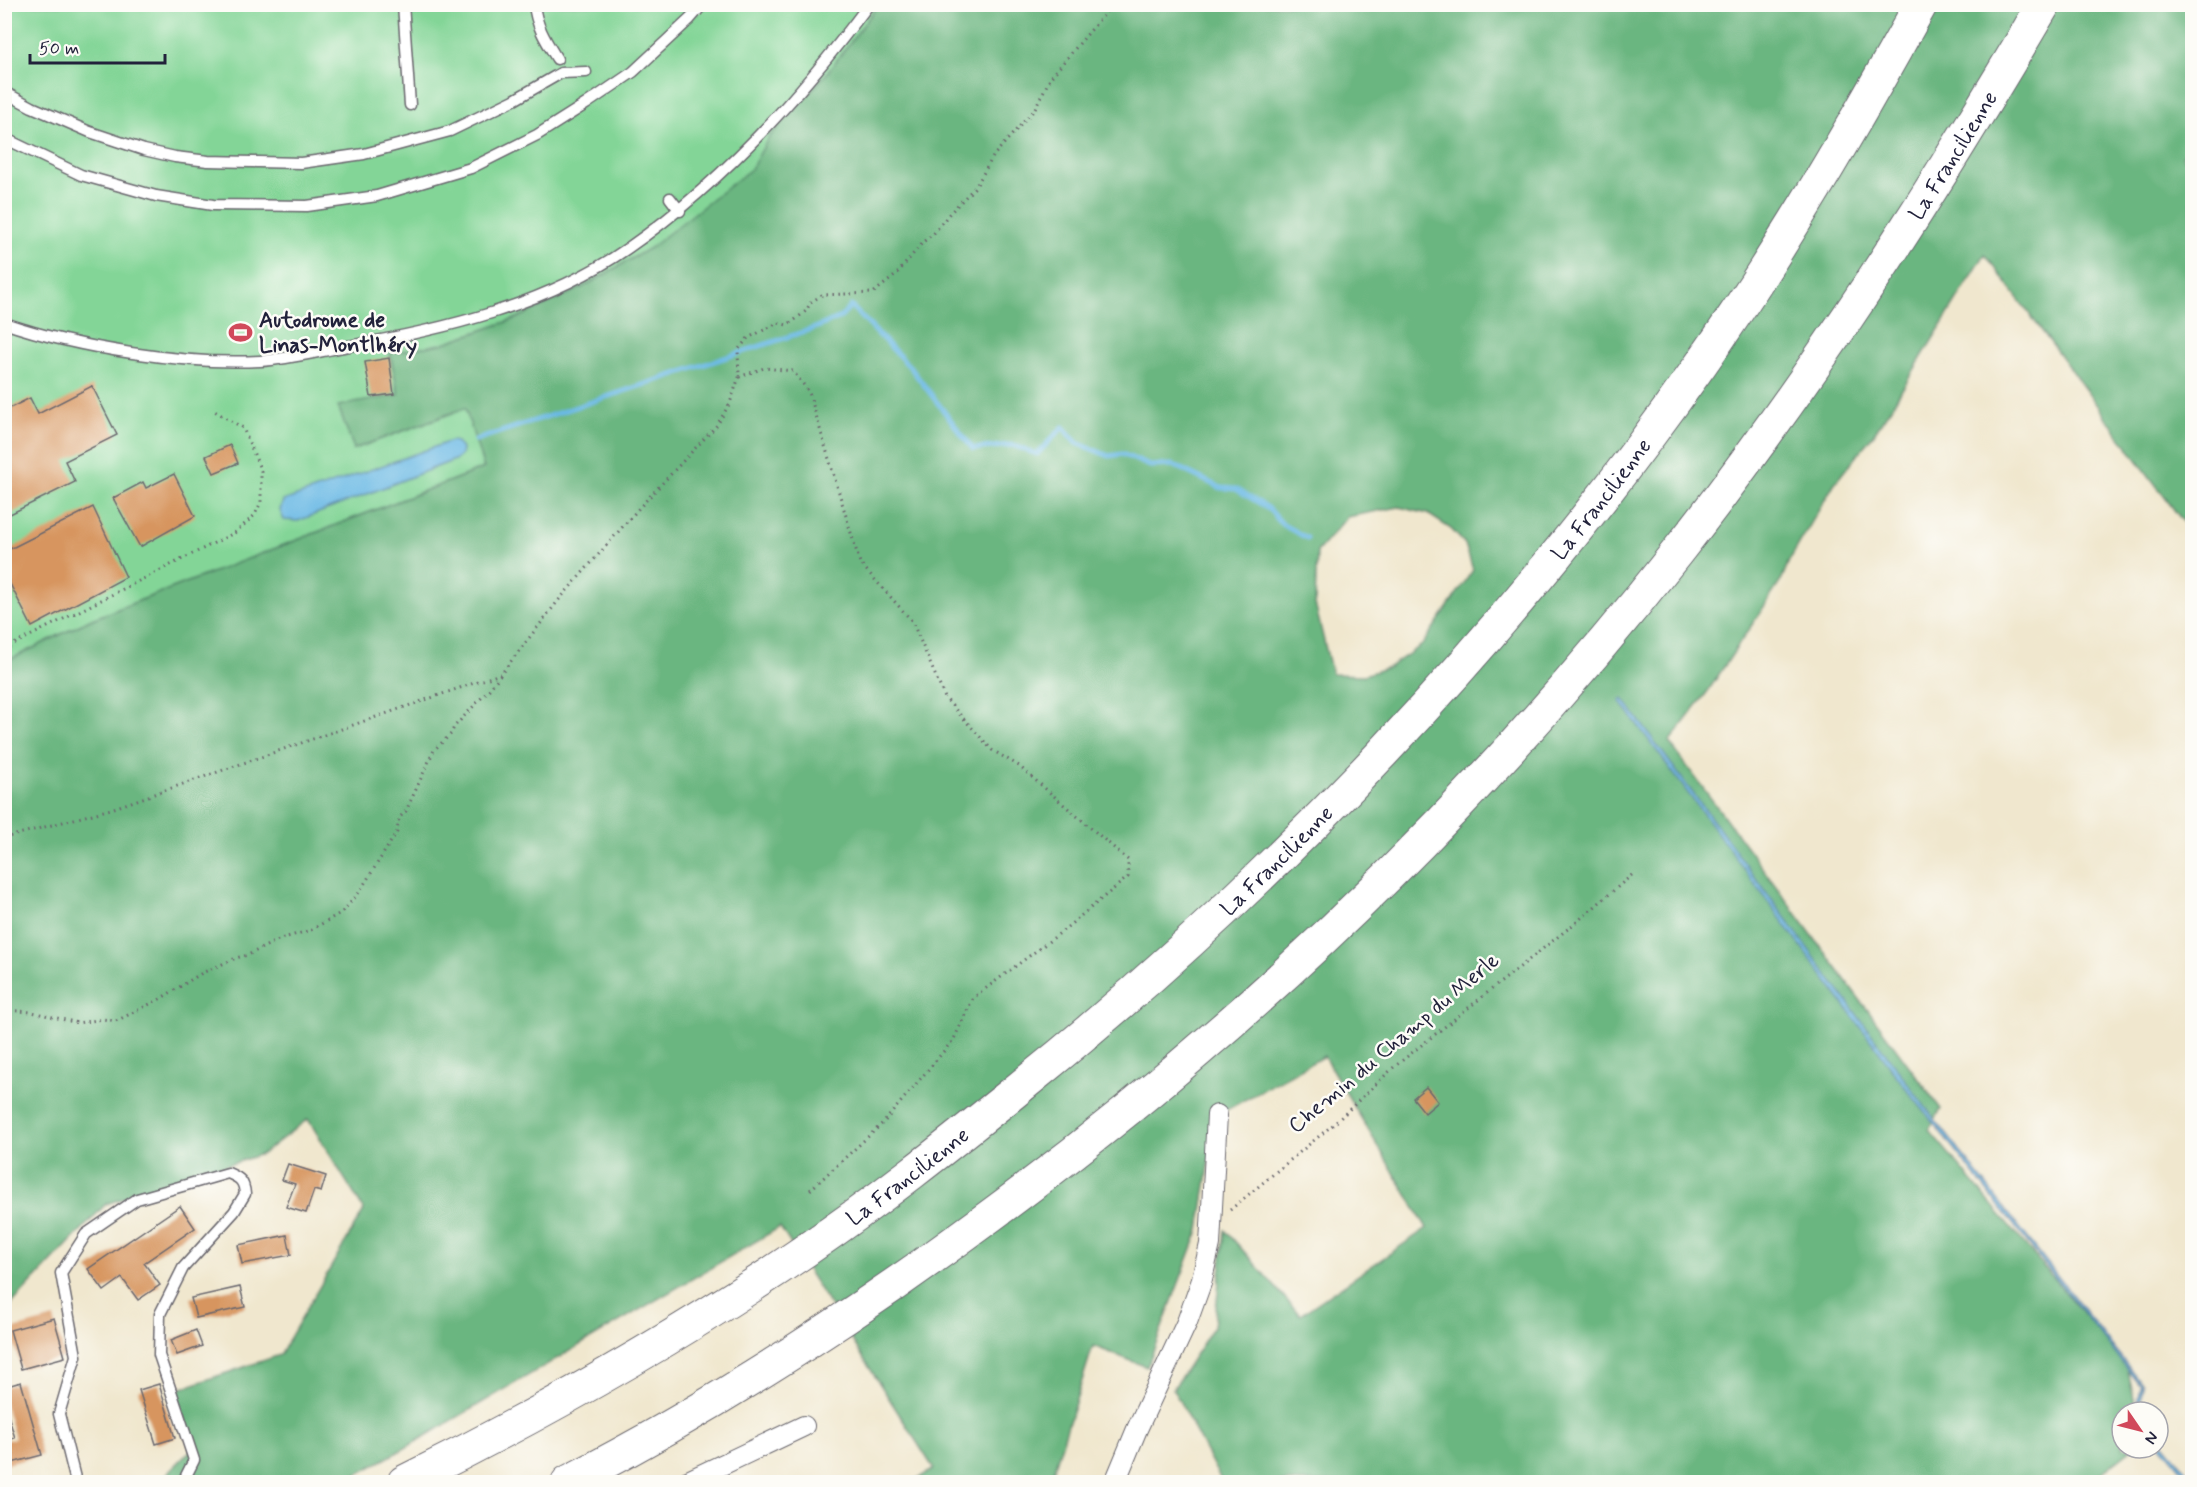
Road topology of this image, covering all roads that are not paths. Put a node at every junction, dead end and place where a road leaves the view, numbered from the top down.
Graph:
1 (403, 4) edge
2 (534, 4) edge
3 (703, 4) edge
4 (869, 4) edge
5 (1921, 4) edge
6 (2044, 4) edge
7 (557, 59) dead end
8 (586, 72) dead end
9 (4, 92) edge
10 (410, 105) dead end
11 (4, 138) edge
12 (670, 198) dead end
13 (680, 211) junction
14 (4, 323) edge
15 (1216, 1115) dead end
16 (804, 1426) dead end
17 (76, 1482) edge
18 (183, 1482) edge
19 (404, 1482) edge
20 (568, 1482) edge
21 (686, 1482) edge
22 (1115, 1482) edge

1 - 10 lane
2 - 7 lane
3 - 11 lane
4 - 13 lane
5 - 19 highway, La Francilienne
6 - 20 highway, La Francilienne
8 - 9 lane
12 - 13 lane
13 - 14 lane
15 - 22 street
16 - 21 street
17 - 18 lane

